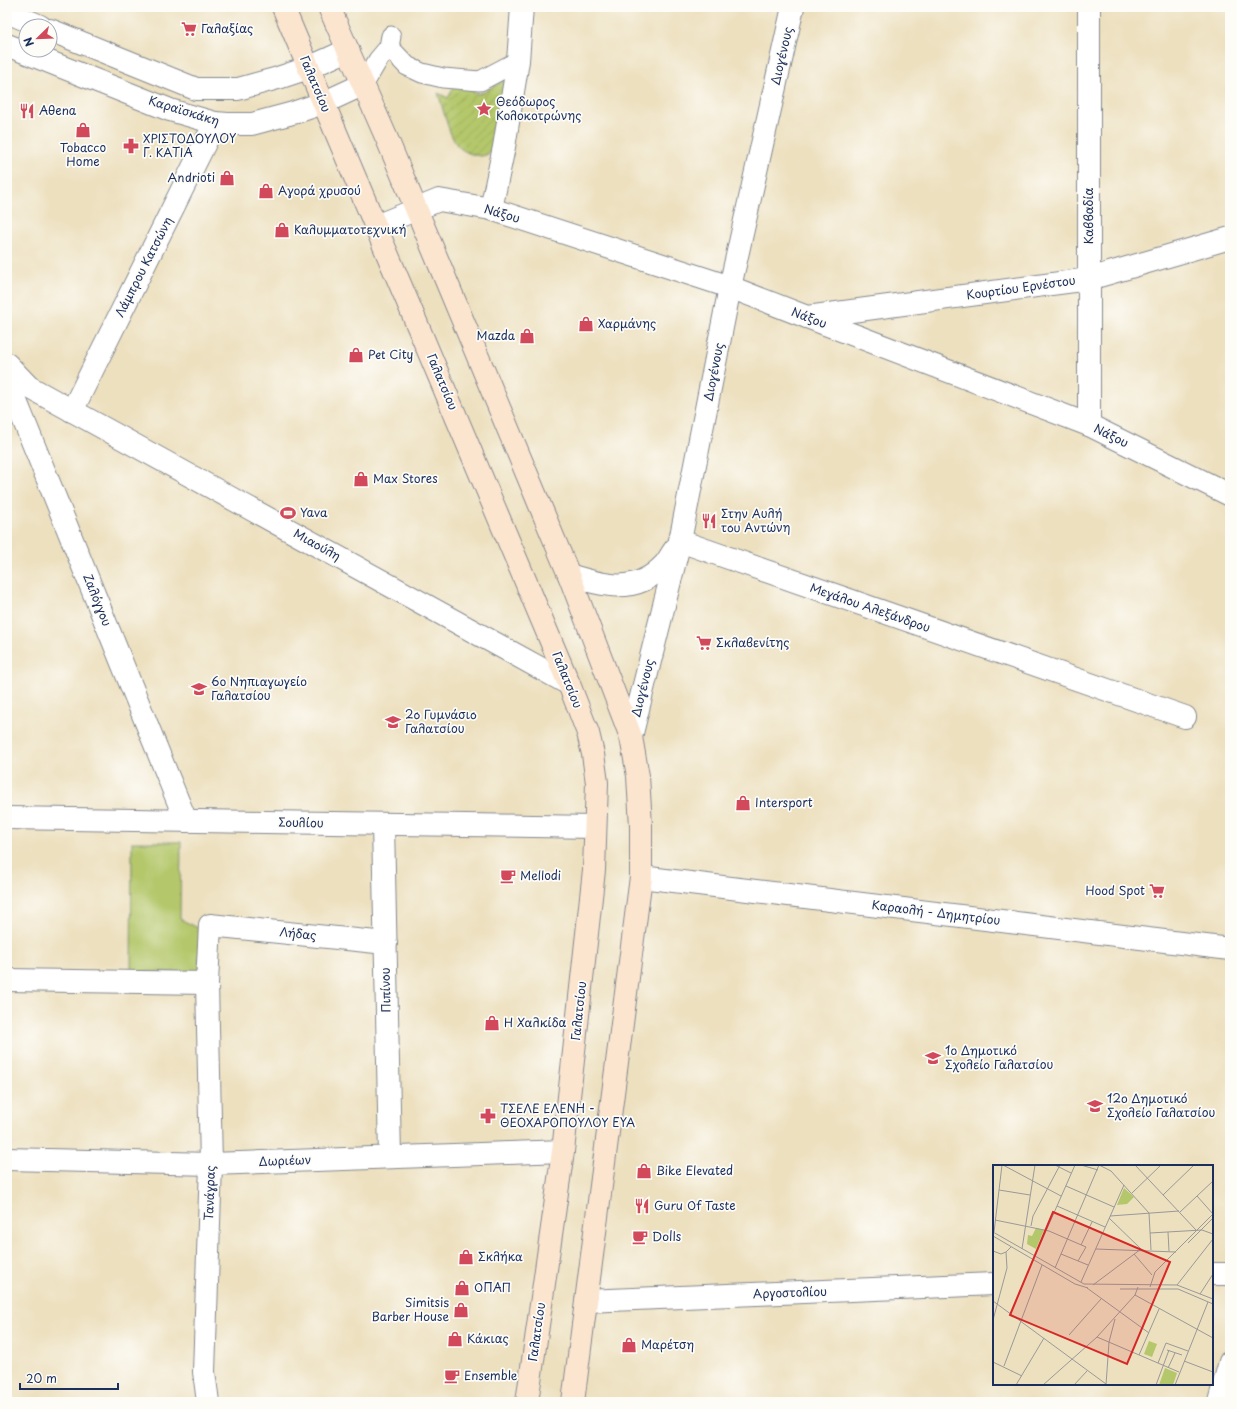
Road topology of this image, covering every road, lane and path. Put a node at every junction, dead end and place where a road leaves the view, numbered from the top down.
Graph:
1 (283, 7) edge
2 (329, 7) edge
3 (522, 7) edge
4 (793, 7) edge
5 (1089, 7) edge
6 (7, 12) edge
7 (21, 18) edge
8 (58, 33) edge
9 (7, 45) edge
10 (348, 50) junction
11 (518, 61) junction
12 (308, 68) junction
13 (364, 84) junction
14 (323, 103) junction
15 (216, 123) junction
16 (415, 209) junction
17 (492, 209) junction
18 (376, 226) junction
19 (1230, 238) edge
20 (1089, 279) junction
21 (730, 287) junction
22 (807, 317) junction
23 (7, 364) edge
24 (7, 379) edge
25 (72, 410) junction
26 (1089, 425) junction
27 (1230, 495) edge
28 (680, 541) junction
29 (569, 575) junction
30 (569, 684) junction
31 (1185, 717) dead end
32 (631, 737) junction
33 (7, 818) edge
34 (186, 821) junction
35 (383, 824) junction
36 (595, 827) junction
37 (642, 876) junction
38 (210, 925) joint
39 (386, 943) junction
40 (1230, 949) edge
41 (7, 980) edge
42 (208, 983) junction
43 (563, 1151) junction
44 (390, 1157) junction
45 (7, 1159) edge
46 (211, 1164) junction
47 (1213, 1274) edge
48 (1230, 1274) edge
49 (993, 1284) edge
50 (586, 1301) junction
51 (1230, 1362) edge
52 (208, 1402) edge
53 (528, 1402) edge
54 (573, 1402) edge
55 (1219, 1402) edge

1 - 12 main road, Γαλατσίου
2 - 10 main road
3 - 11 street
4 - 21 street, Διογένους
5 - 20 street, Καββαδία
6 - 7 street
8 - 12 street, Καραϊσκάκη
9 - 15 street, Καραϊσκάκη
10 - 12 street, Καραϊσκάκη
10 - 13 main road
11 - 13 lane
11 - 17 street
12 - 14 main road, Γαλατσίου
13 - 14 street, Καραϊσκάκη
13 - 16 main road
14 - 15 street, Καραϊσκάκη
14 - 18 main road, Γαλατσίου
15 - 25 street, Λάμπρου Κατσώνη
16 - 17 street, Νάξου
16 - 18 street, Νάξου
16 - 29 main road
17 - 21 street, Νάξου
18 - 30 main road, Γαλατσίου
19 - 20 street, Κουρτίου Ερνέστου
20 - 22 street, Κουρτίου Ερνέστου
20 - 26 street, Καββαδία
21 - 22 street, Νάξου
21 - 28 street, Διογένους
22 - 26 street, Νάξου
23 - 25 street, Μιαούλη
24 - 34 street, Ζαλόγγου
25 - 30 street, Μιαούλη
26 - 27 street, Νάξου
28 - 29 street
28 - 31 street, Μεγάλου Αλεξάνδρου
28 - 32 street, Διογένους
29 - 32 main road
30 - 36 main road, Γαλατσίου
32 - 37 main road
33 - 34 street, Σουλίου
34 - 35 street, Σουλίου
35 - 36 street, Σουλίου
35 - 39 street, Πιπίνου
36 - 43 main road, Γαλατσίου
37 - 40 street, Καραολή - Δημητρίου
37 - 50 main road
38 - 39 street, Λήδας
38 - 42 street, Τανάγρας
39 - 44 street, Πιπίνου
41 - 42 street
42 - 46 street, Τανάγρας
43 - 44 street, Δωριέων
43 - 53 main road, Γαλατσίου
44 - 46 street, Δωριέων
45 - 46 street, Δωριέων
46 - 52 street, Τανάγρας
47 - 48 street
49 - 50 street, Αργοστολίου
50 - 54 main road
51 - 55 street

